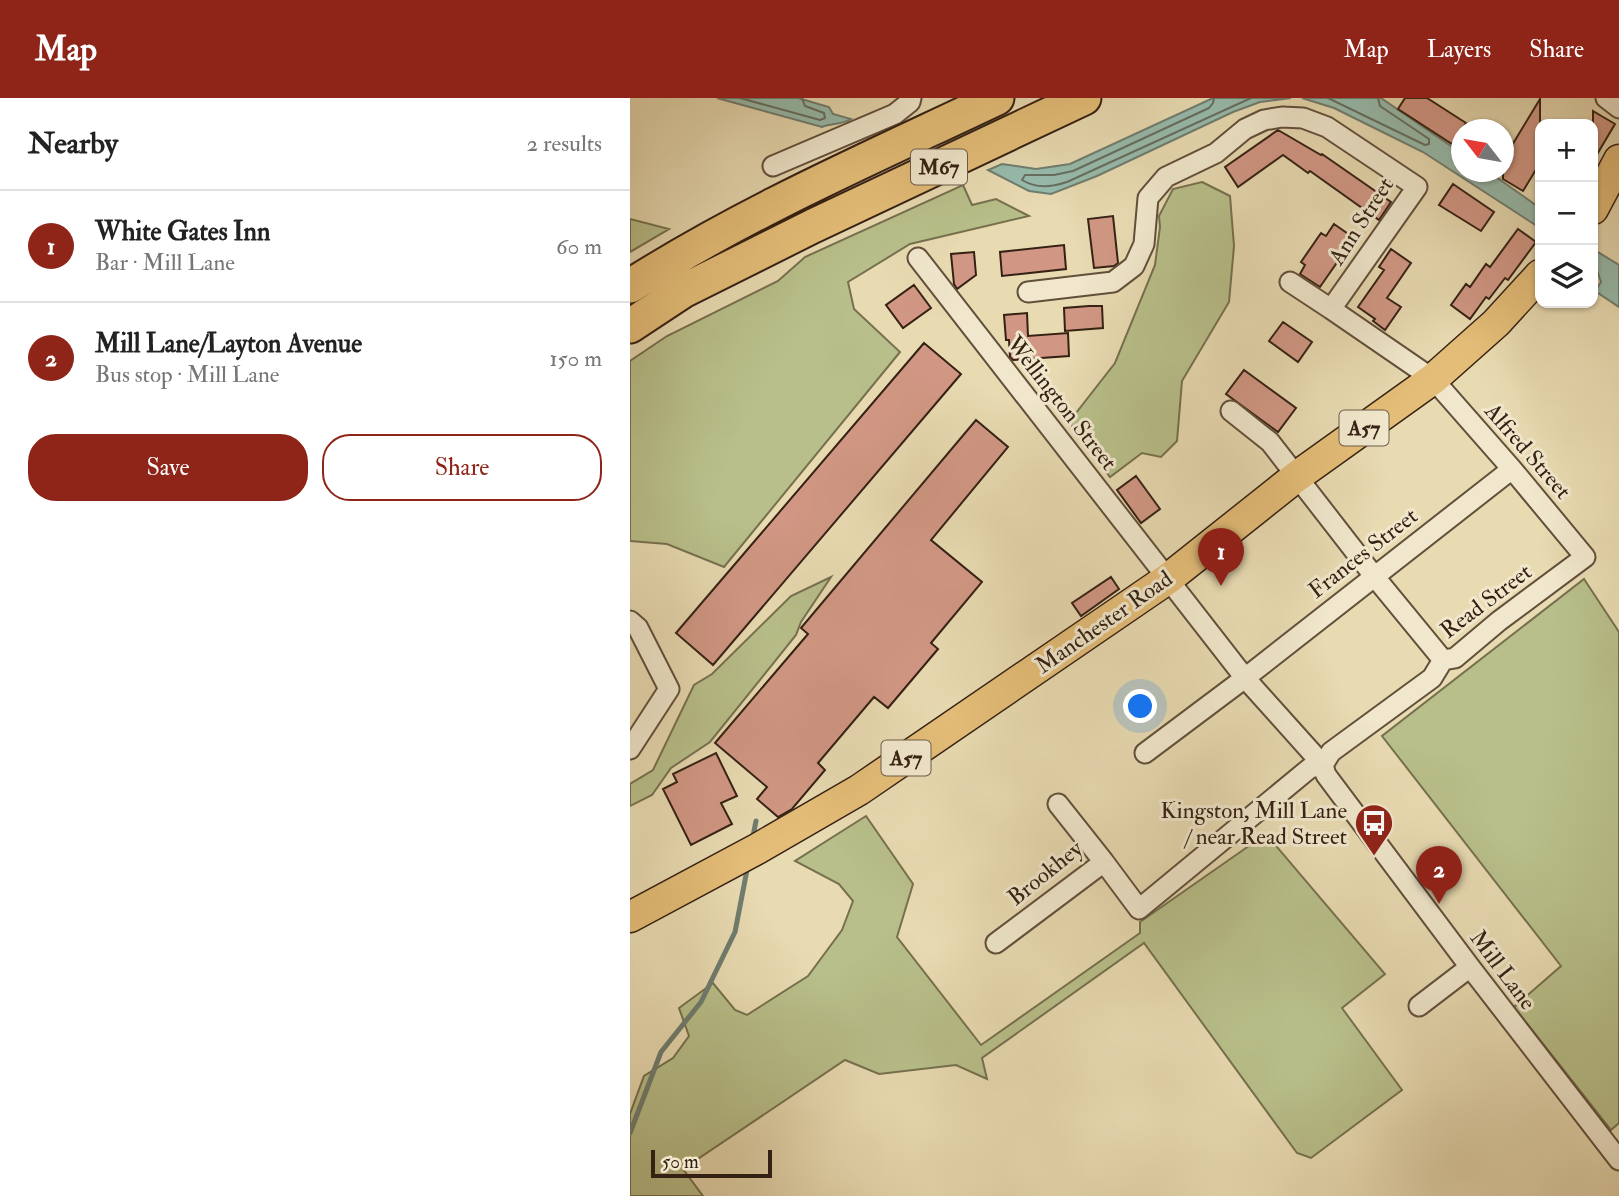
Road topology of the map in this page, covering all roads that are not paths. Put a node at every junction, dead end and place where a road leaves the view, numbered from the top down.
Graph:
1 (911, 98) edge
2 (997, 98) edge
3 (1084, 98) edge
4 (1606, 98) edge
5 (1619, 108) edge
6 (1619, 160) edge
7 (773, 166) dead end
8 (1598, 200) edge
9 (918, 258) dead end
10 (1535, 280) edge
11 (1290, 282) dead end
12 (630, 286) edge
13 (1028, 292) dead end
14 (1331, 309) junction
15 (630, 326) edge
16 (1433, 379) junction
17 (1231, 411) dead end
18 (1512, 468) junction
19 (1296, 477) junction
20 (1585, 557) joint
21 (1374, 576) junction
22 (1169, 578) junction
23 (630, 621) edge
24 (1443, 660) junction
25 (1245, 678) junction
26 (630, 749) edge
27 (1145, 753) dead end
28 (1323, 765) junction
29 (1058, 804) dead end
30 (1104, 862) junction
31 (630, 917) edge
32 (996, 943) dead end
33 (1470, 967) junction
34 (1419, 1006) dead end
35 (1619, 1160) edge

1 - 7 street
2 - 12 highway, M67
3 - 15 highway, M67
4 - 5 street
6 - 8 main road
9 - 22 street, Wellington Street
10 - 16 main road, Manchester Road / A57
11 - 14 street
13 - 14 street, Ann Street
14 - 16 street
16 - 18 street, Alfred Street
16 - 19 main road, Manchester Road / A57
17 - 19 street
18 - 20 street, Alfred Street
18 - 21 street, Frances Street
19 - 21 street
19 - 22 main road, Manchester Road / A57
20 - 24 street, Read Street
21 - 24 street
21 - 25 street, Frances Street
22 - 25 street, Mill Lane
22 - 31 main road, Manchester Road / A57
23 - 26 street
24 - 28 street, Read Street
25 - 27 street, Frances Street
25 - 28 street, Mill Lane
28 - 30 street, Read Street
28 - 33 street, Mill Lane
29 - 30 street, Brookhey
30 - 32 street, Brookhey
33 - 34 street
33 - 35 street, Mill Lane

